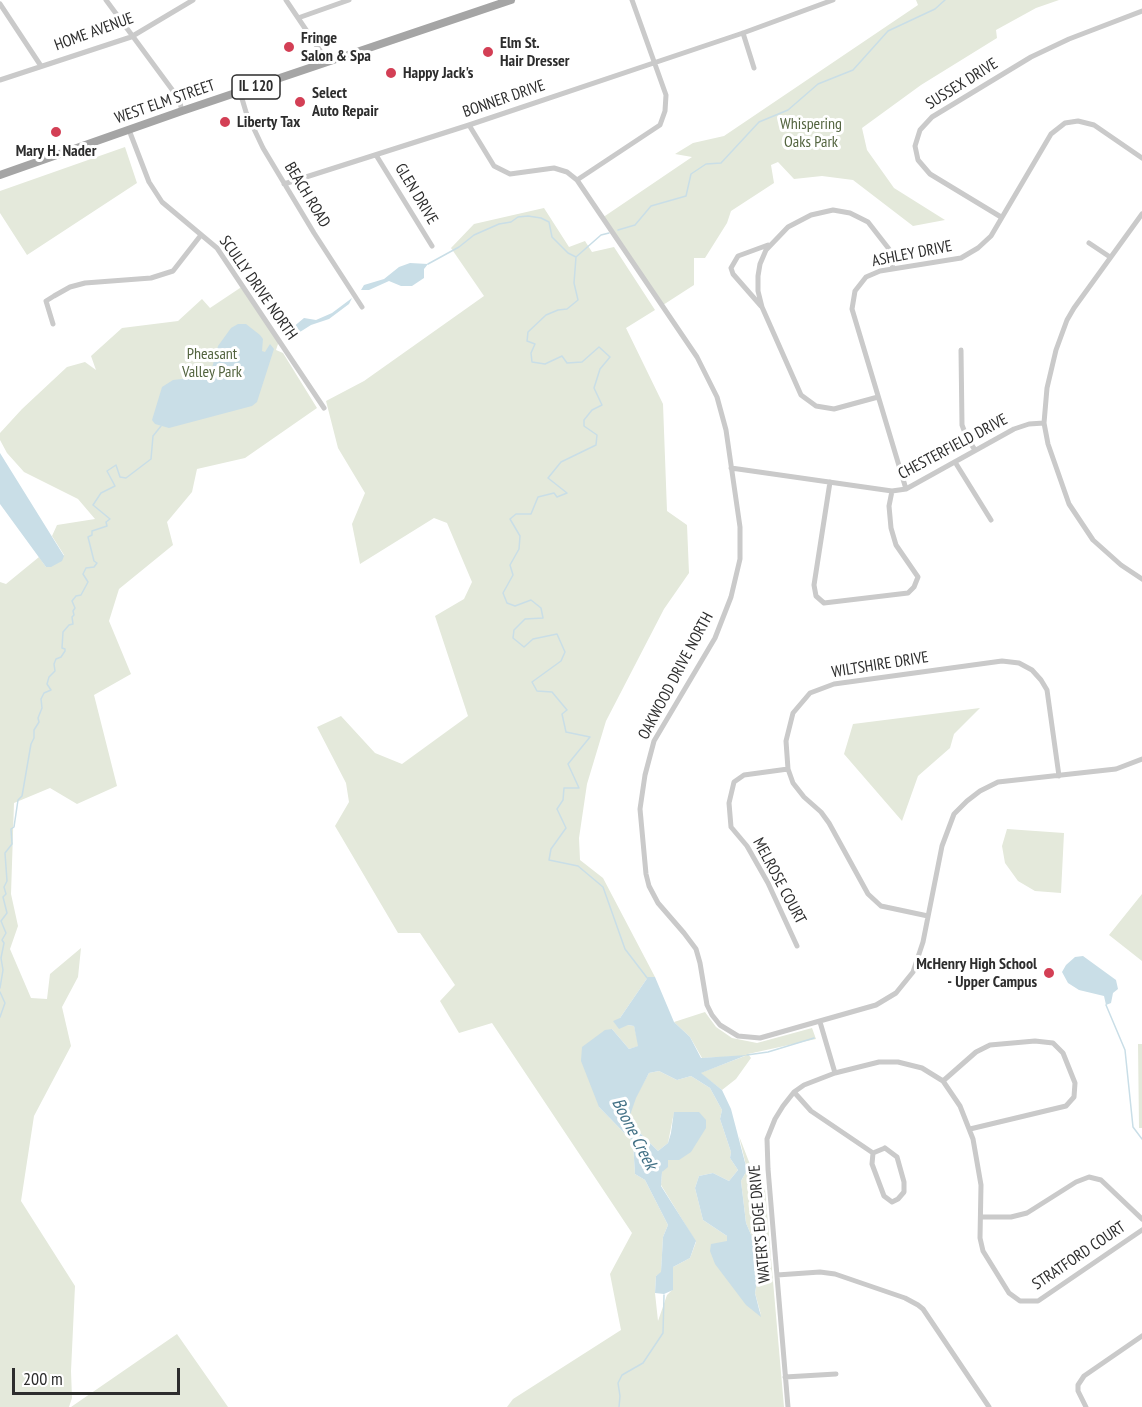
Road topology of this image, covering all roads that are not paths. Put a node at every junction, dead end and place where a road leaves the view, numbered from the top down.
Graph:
1 (106, 0) edge
2 (193, 0) edge
3 (286, 0) edge
4 (349, 0) edge
5 (511, 0) edge
6 (632, 0) edge
7 (833, 0) edge
8 (0, 4) edge
9 (1142, 11) edge
10 (298, 18) junction
11 (743, 33) junction
12 (131, 37) junction
13 (327, 61) junction
14 (655, 62) junction
15 (41, 66) junction
16 (754, 68) dead end
17 (0, 80) edge
18 (240, 92) junction
19 (182, 111) junction
20 (469, 125) junction
21 (129, 130) junction
22 (376, 155) junction
23 (1142, 158) edge
24 (0, 175) edge
25 (577, 180) junction
26 (284, 184) junction
27 (1142, 214) edge
28 (1002, 217) junction
29 (201, 235) junction
30 (1089, 243) dead end
31 (770, 244) junction
32 (432, 246) dead end
33 (1110, 257) junction
34 (893, 269) junction
35 (362, 307) dead end
36 (762, 308) junction
37 (53, 324) dead end
38 (961, 350) dead end
39 (878, 397) junction
40 (324, 408) dead end
41 (1044, 423) junction
42 (975, 450) junction
43 (955, 462) junction
44 (731, 468) junction
45 (830, 482) junction
46 (906, 489) junction
47 (892, 491) junction
48 (991, 520) dead end
49 (1142, 579) edge
50 (1142, 759) edge
51 (788, 769) junction
52 (1059, 776) junction
53 (928, 916) junction
54 (797, 946) dead end
55 (820, 1022) junction
56 (835, 1073) junction
57 (943, 1081) junction
58 (795, 1092) junction
59 (970, 1129) junction
60 (873, 1153) junction
61 (981, 1217) junction
62 (1142, 1219) edge
63 (1142, 1230) edge
64 (777, 1275) junction
65 (1142, 1336) edge
66 (836, 1374) dead end
67 (784, 1377) junction
68 (788, 1407) edge
69 (989, 1407) edge
70 (1086, 1407) edge

1 - 12 street
2 - 12 street, HOME AVENUE
3 - 10 street
4 - 10 street
5 - 13 main road, WEST ELM STREET / IL 120
6 - 14 street
7 - 11 street, BONNER DRIVE
8 - 15 street
9 - 28 street, SUSSEX DRIVE
10 - 13 street
11 - 14 street, BONNER DRIVE
11 - 16 street
12 - 15 street, HOME AVENUE
12 - 19 street
13 - 18 main road, WEST ELM STREET / IL 120
14 - 20 street, BONNER DRIVE
14 - 25 street
15 - 17 street, HOME AVENUE
18 - 19 main road, WEST ELM STREET / IL 120
18 - 26 street, BEACH ROAD
19 - 21 main road, WEST ELM STREET / IL 120
20 - 22 street, BONNER DRIVE
20 - 25 street
21 - 24 main road, WEST ELM STREET / IL 120
21 - 29 street, SCULLY DRIVE NORTH
22 - 26 street, BONNER DRIVE
22 - 32 street, GLEN DRIVE
23 - 28 street, ASHLEY DRIVE
25 - 44 street, OAKWOOD DRIVE NORTH
26 - 35 street, BEACH ROAD
27 - 33 street
28 - 34 street, ASHLEY DRIVE
29 - 37 street
29 - 40 street, SCULLY DRIVE NORTH
30 - 33 street
31 - 34 street
31 - 36 street
31 - 36 street
33 - 41 street
34 - 39 street, ASHLEY DRIVE
36 - 39 street
38 - 42 street
39 - 46 street, ASHLEY DRIVE
41 - 42 street, CHESTERFIELD DRIVE
41 - 49 street
42 - 43 street, CHESTERFIELD DRIVE
43 - 46 street, CHESTERFIELD DRIVE
43 - 48 street
44 - 45 street, CHESTERFIELD DRIVE
44 - 55 street, OAKWOOD DRIVE NORTH
45 - 47 street, CHESTERFIELD DRIVE
45 - 47 street
46 - 47 street, CHESTERFIELD DRIVE
50 - 52 street
51 - 52 street, WILTSHIRE DRIVE
51 - 53 street, WILTSHIRE DRIVE
51 - 54 street, MELROSE COURT
52 - 53 street
53 - 55 street
55 - 56 street
56 - 57 street, WATER’S EDGE DRIVE
56 - 58 street, WATER’S EDGE DRIVE
57 - 59 street
57 - 59 street
58 - 60 street
58 - 64 street, WATER’S EDGE DRIVE
59 - 61 street
60 - 60 street
61 - 62 street
61 - 63 street, STRATFORD COURT
64 - 67 street, WATER’S EDGE DRIVE
64 - 69 street
65 - 70 street
66 - 67 street
67 - 68 street, WATER’S EDGE DRIVE

